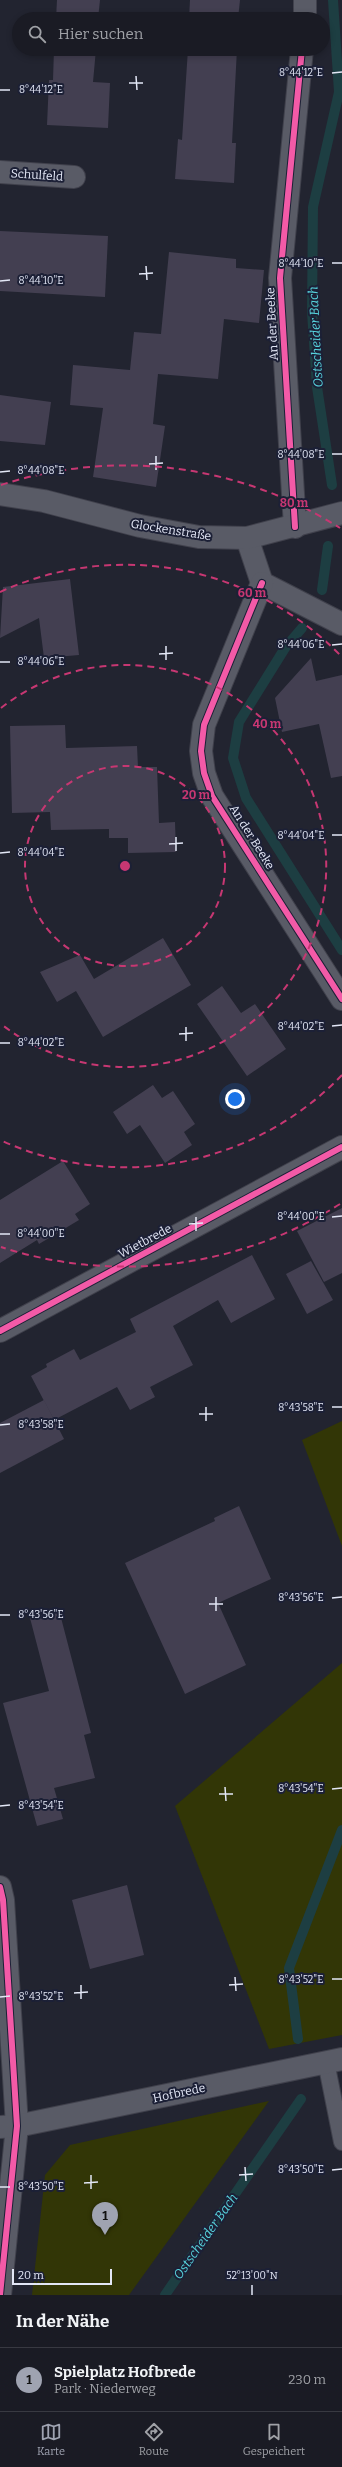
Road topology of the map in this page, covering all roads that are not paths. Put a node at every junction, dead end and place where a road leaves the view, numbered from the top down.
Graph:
1 (305, 0) edge
2 (304, 12) edge
3 (301, 56) edge
4 (0, 172) edge
5 (74, 177) dead end
6 (0, 494) edge
7 (342, 513) edge
8 (295, 527) junction
9 (247, 538) junction
10 (262, 583) junction
11 (342, 624) edge
12 (342, 999) edge
13 (342, 1147) edge
14 (0, 1331) edge
15 (0, 1887) edge
16 (334, 2060) edge
17 (8, 2127) edge
18 (342, 2142) edge
19 (0, 2295) edge

1 - 2 street
3 - 8 street, An der Beeke
4 - 5 street, Schulfeld
6 - 9 street, Glockenstraße
7 - 8 street, Glockenstraße
8 - 9 street, Glockenstraße
9 - 10 street
10 - 11 street
10 - 12 street, An der Beeke
13 - 14 street, Wietbrede
15 - 17 street
16 - 17 street, Hofbrede
16 - 18 lane
17 - 19 street

